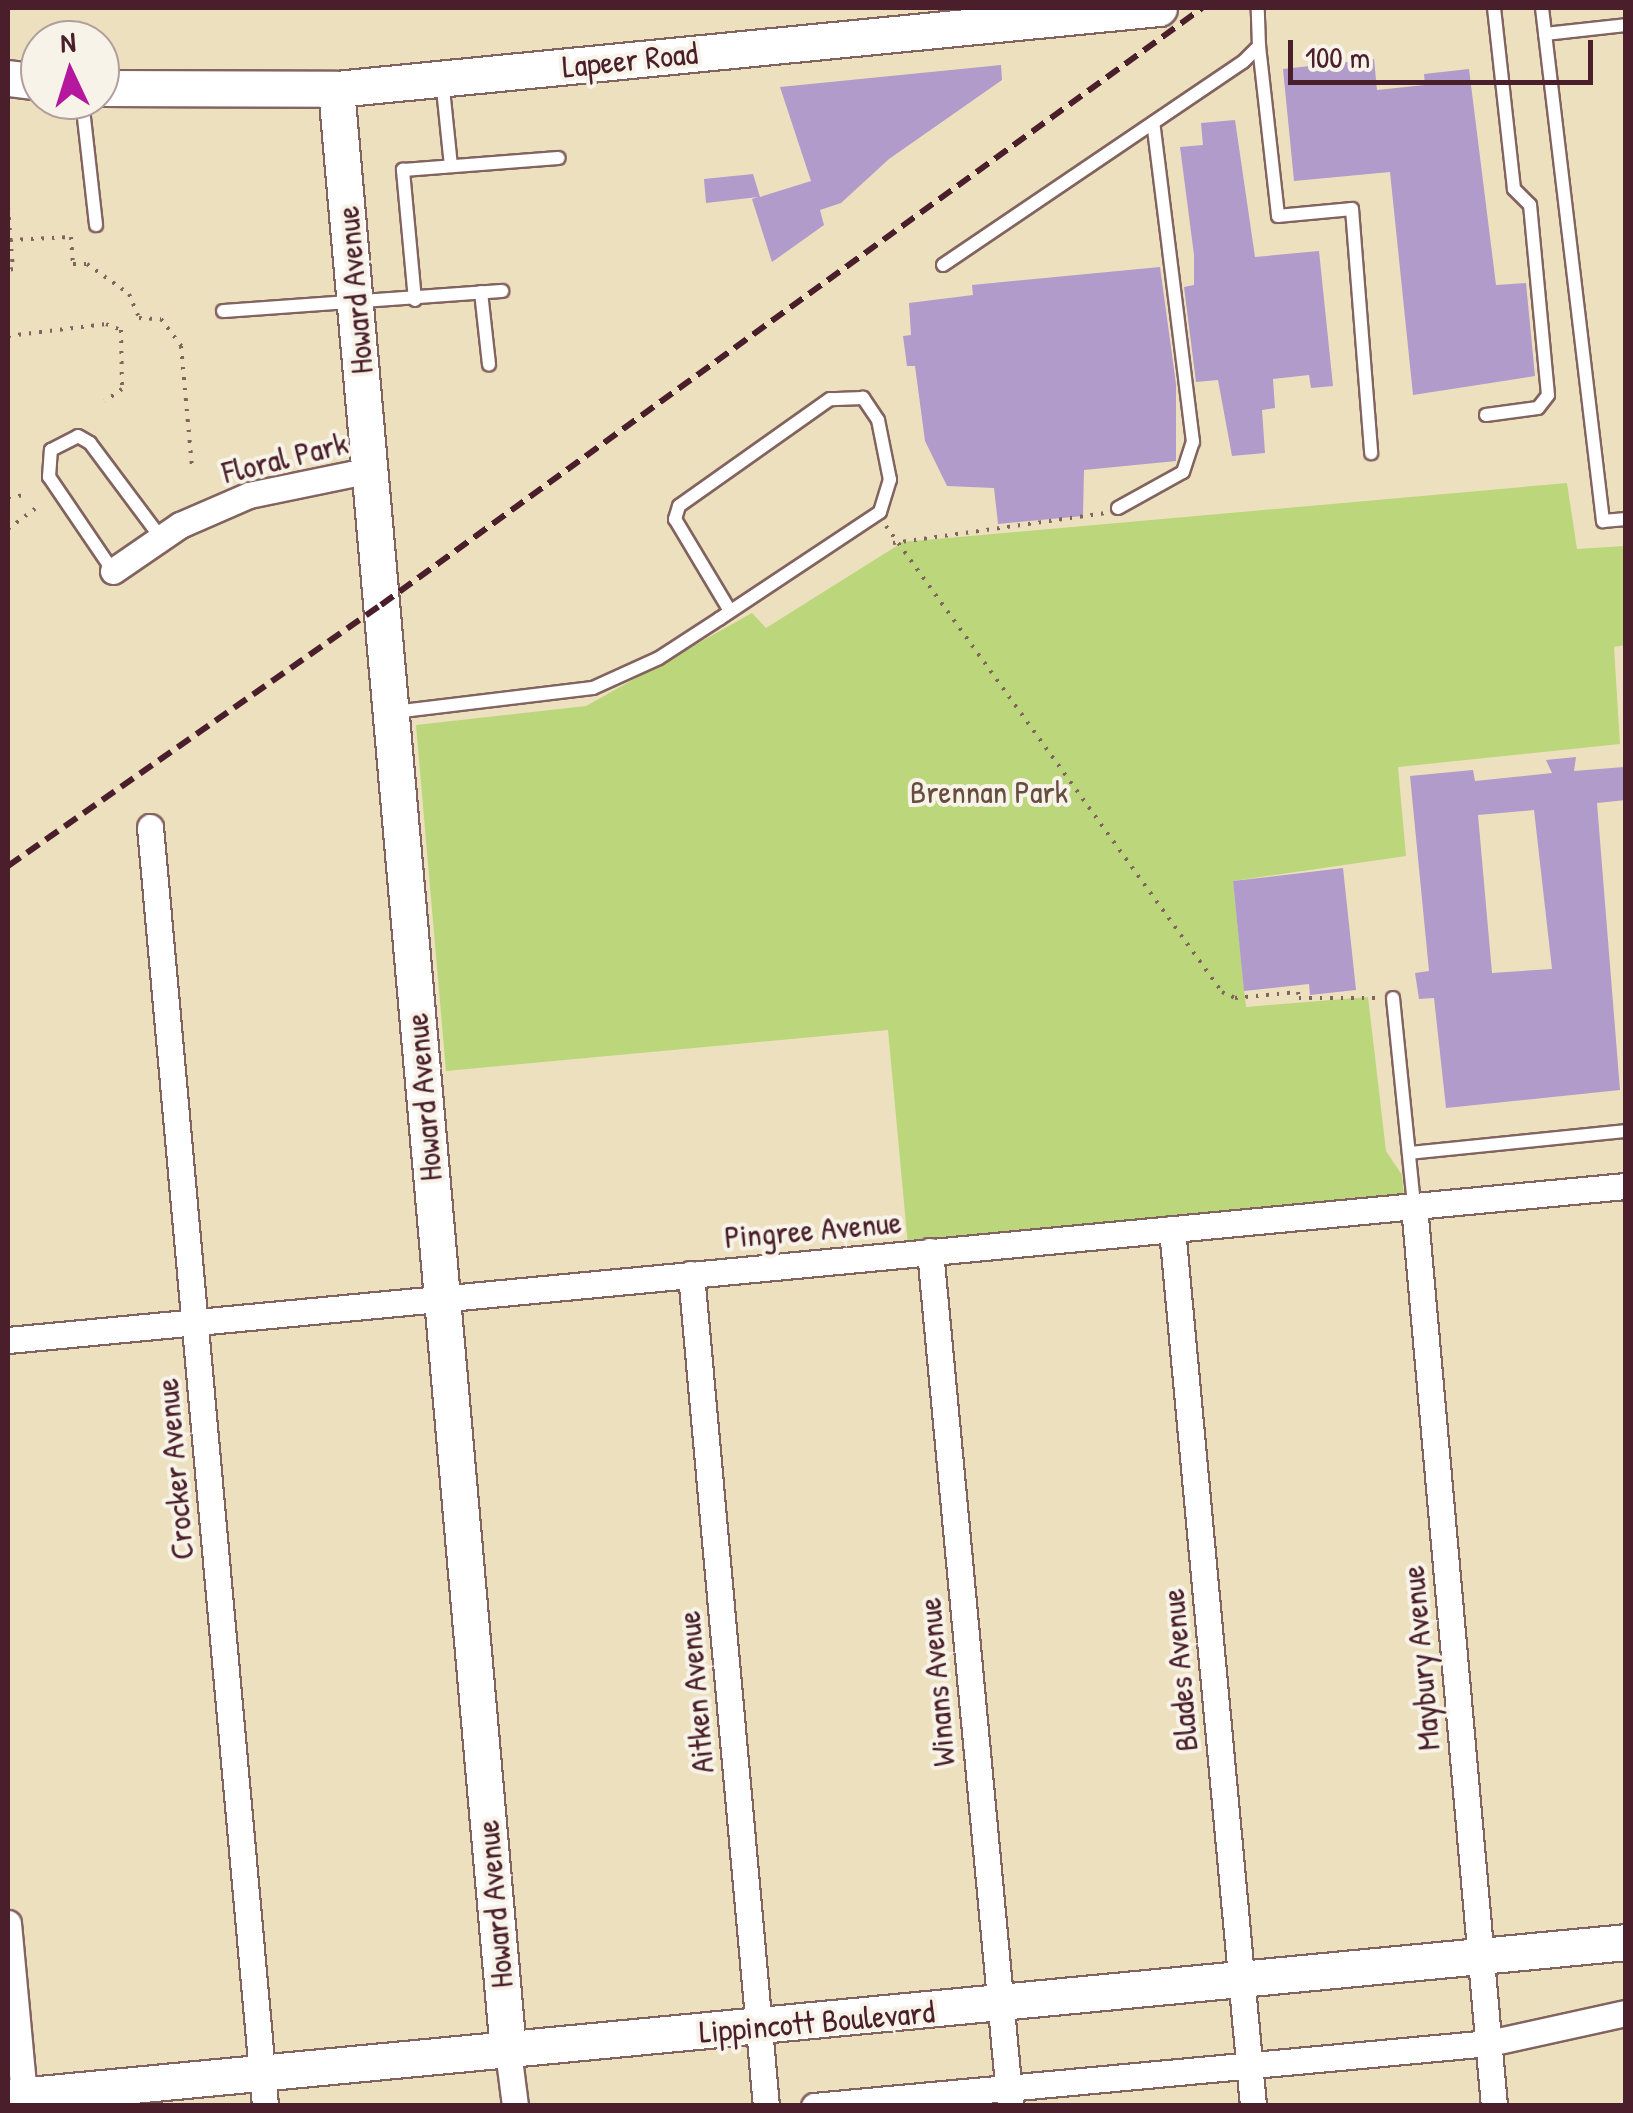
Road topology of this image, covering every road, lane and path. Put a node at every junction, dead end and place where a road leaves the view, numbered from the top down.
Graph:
1 (1159, 8) edge
2 (1258, 8) edge
3 (1494, 8) edge
4 (1542, 8) edge
5 (1043, 13) edge
6 (982, 16) edge
7 (1626, 25) edge
8 (1545, 34) junction
9 (1259, 46) junction
10 (442, 78) junction
11 (120, 88) edge
12 (336, 89) junction
13 (84, 120) edge
14 (1153, 123) junction
15 (559, 158) dead end
16 (451, 166) junction
17 (8, 207) edge
18 (96, 225) dead end
19 (10, 240) junction
20 (943, 265) dead end
21 (8, 270) edge
22 (502, 291) dead end
23 (481, 292) junction
24 (414, 300) junction
25 (356, 305) junction
26 (223, 311) dead end
27 (8, 336) edge
28 (489, 365) dead end
29 (104, 401) dead end
30 (1486, 415) dead end
31 (1371, 452) dead end
32 (192, 466) dead end
33 (370, 470) junction
34 (26, 495) dead end
35 (8, 497) edge
36 (1118, 508) joint
37 (35, 509) dead end
38 (880, 512) junction
39 (1626, 519) edge
40 (8, 529) edge
41 (161, 538) junction
42 (893, 543) junction
43 (113, 571) joint
44 (730, 611) junction
45 (392, 712) junction
46 (150, 827) dead end
47 (1393, 998) joint
48 (1626, 1131) edge
49 (1409, 1153) junction
50 (1626, 1186) edge
51 (1414, 1206) junction
52 (1172, 1229) junction
53 (930, 1252) junction
54 (691, 1274) junction
55 (439, 1297) junction
56 (194, 1321) junction
57 (8, 1340) edge
58 (8, 1923) edge
59 (1626, 1942) edge
60 (1478, 1954) junction
61 (1242, 1980) junction
62 (1000, 2004) junction
63 (1626, 2013) edge
64 (759, 2027) junction
65 (1489, 2043) junction
66 (508, 2050) junction
67 (1249, 2066) junction
68 (264, 2090) edge
69 (1009, 2095) edge
70 (19, 2099) edge
71 (515, 2106) edge
72 (766, 2106) edge
73 (814, 2106) edge
74 (1253, 2106) edge
75 (1494, 2106) edge

1 - 5 street, Lapeer Road
2 - 9 lane
3 - 30 lane
4 - 8 lane
5 - 6 street, Lapeer Road
6 - 10 street, Lapeer Road
7 - 8 lane
8 - 39 lane
9 - 14 lane
9 - 31 lane
10 - 12 street, Lapeer Road
10 - 16 lane
11 - 12 street, Lapeer Road
12 - 25 street, Howard Avenue
13 - 18 lane
14 - 20 lane
14 - 36 lane
15 - 16 lane
16 - 24 lane
17 - 19 path
19 - 21 path
19 - 32 path
22 - 23 lane
23 - 24 lane
23 - 28 lane
24 - 25 lane
25 - 26 lane
25 - 33 street, Howard Avenue
27 - 29 path
33 - 41 street, Floral Park
33 - 45 street, Howard Avenue
34 - 35 path
36 - 42 path
37 - 40 path
38 - 42 path
38 - 44 lane
38 - 44 lane
41 - 43 street, Floral Park
41 - 43 lane
42 - 47 path
44 - 45 lane
45 - 55 street, Howard Avenue
46 - 56 street, Crocker Avenue
47 - 49 lane
48 - 49 lane
49 - 51 lane
50 - 51 street, Pingree Avenue
51 - 52 street, Pingree Avenue
51 - 60 street, Maybury Avenue
52 - 53 street, Pingree Avenue
52 - 61 street, Blades Avenue
53 - 54 street, Pingree Avenue
53 - 62 street, Winans Avenue
54 - 55 street, Pingree Avenue
54 - 64 street, Aitken Avenue
55 - 56 street, Pingree Avenue
55 - 66 street, Howard Avenue
56 - 57 street, Pingree Avenue
56 - 68 street, Crocker Avenue
58 - 70 street
59 - 60 street, Lippincott Boulevard
60 - 61 street, Lippincott Boulevard
60 - 65 street, Maybury Avenue
61 - 62 street, Lippincott Boulevard
61 - 67 street, Blades Avenue
62 - 64 street, Lippincott Boulevard
62 - 69 street, Winans Avenue
63 - 65 street
64 - 66 street, Lippincott Boulevard
64 - 72 street, Aitken Avenue
65 - 67 street
65 - 75 street, Maybury Avenue
66 - 68 street, Lippincott Boulevard
66 - 71 street, Howard Avenue
67 - 69 street
67 - 74 street, Blades Avenue
68 - 70 street, Lippincott Boulevard
69 - 73 street

